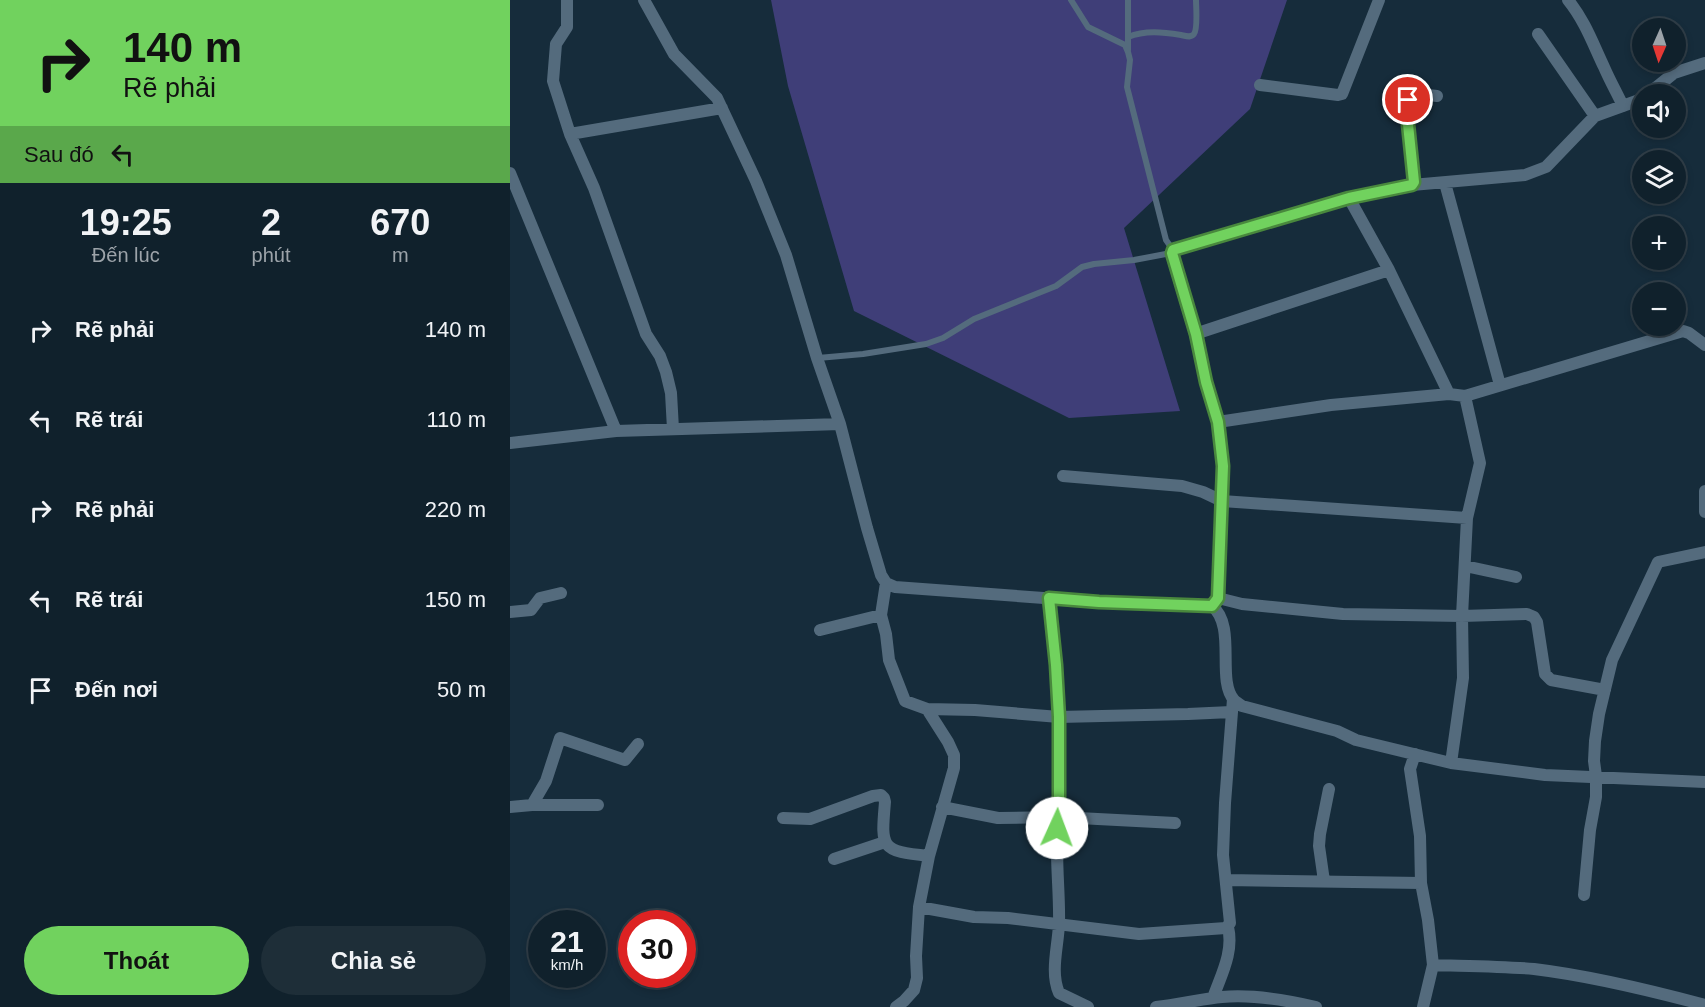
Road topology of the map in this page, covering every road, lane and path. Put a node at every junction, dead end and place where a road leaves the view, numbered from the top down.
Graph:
1 (567, 0) edge
2 (644, 0) edge
3 (1071, 0) edge
4 (1128, 0) edge
5 (1196, 0) edge
6 (1379, 0) edge
7 (1568, 0) edge
8 (1538, 34) dead end
9 (1128, 37) junction
10 (1128, 52) junction
11 (1705, 63) edge
12 (1660, 84) edge
13 (1260, 85) dead end
14 (1437, 96) dead end
15 (1632, 103) edge
16 (1623, 106) junction
17 (722, 108) junction
18 (1595, 116) junction
19 (570, 134) junction
20 (510, 173) edge
21 (1445, 183) junction
22 (1412, 185) junction
23 (1349, 198) junction
24 (1172, 251) junction
25 (1389, 270) junction
26 (1196, 334) junction
27 (1705, 345) edge
28 (817, 358) junction
29 (1500, 385) junction
30 (1449, 394) junction
31 (1465, 396) junction
32 (1218, 422) junction
33 (840, 424) junction
34 (673, 429) junction
35 (616, 431) junction
36 (510, 443) edge
37 (1063, 476) dead end
38 (1705, 491) edge
39 (1222, 501) junction
40 (1705, 512) edge
41 (1467, 518) junction
42 (1705, 552) edge
43 (1465, 566) junction
44 (1516, 578) dead end
45 (886, 583) junction
46 (561, 593) dead end
47 (1049, 598) junction
48 (1215, 602) junction
49 (510, 612) edge
50 (881, 615) junction
51 (1462, 616) junction
52 (820, 630) dead end
53 (1605, 690) junction
54 (1232, 706) junction
55 (927, 709) junction
56 (1059, 717) junction
57 (638, 744) dead end
58 (1415, 754) junction
59 (1451, 763) junction
60 (1596, 776) junction
61 (1705, 782) edge
62 (1329, 789) dead end
63 (532, 805) junction
64 (598, 805) dead end
65 (510, 807) edge
66 (942, 807) junction
67 (1059, 817) junction
68 (783, 818) dead end
69 (1175, 823) dead end
70 (885, 842) junction
71 (929, 856) junction
72 (834, 859) dead end
73 (1226, 879) junction
74 (1324, 881) junction
75 (1421, 883) junction
76 (1584, 895) dead end
77 (919, 908) junction
78 (1059, 924) junction
79 (1228, 927) junction
80 (1433, 965) junction
81 (1213, 998) junction
82 (1705, 1005) edge
83 (896, 1007) edge
84 (1088, 1007) edge
85 (1156, 1007) edge
86 (1316, 1007) edge
87 (1423, 1007) edge

1 - 19 street
2 - 17 street
3 - 10 lane
4 - 9 lane
5 - 9 lane
6 - 13 street
7 - 16 street
8 - 18 street
9 - 10 lane
10 - 24 lane
11 - 12 street
14 - 22 street
15 - 16 street
16 - 18 street
17 - 19 street
17 - 28 street
18 - 21 street
19 - 34 street
20 - 35 street
21 - 22 street
21 - 29 street
22 - 23 street
23 - 24 street
23 - 25 street
24 - 26 street
24 - 28 lane
25 - 26 street
25 - 30 street
26 - 32 street
27 - 29 street
28 - 33 street
29 - 31 street
30 - 31 street
30 - 32 street
31 - 41 street
32 - 39 street
33 - 34 street
33 - 45 street
34 - 35 street
35 - 36 street
37 - 39 street
38 - 40 street
39 - 41 street
39 - 48 street
41 - 43 street
42 - 53 street
43 - 44 street
43 - 51 street
45 - 47 street
45 - 50 street
46 - 49 street
47 - 48 street
47 - 56 street
48 - 51 street
48 - 54 street
50 - 52 street
50 - 55 street
51 - 53 street
51 - 59 street
53 - 60 street
54 - 56 street
54 - 58 street
54 - 73 street
55 - 56 street
55 - 66 street
56 - 67 street
57 - 63 street
58 - 59 street
58 - 75 street
59 - 60 street
60 - 61 street
60 - 76 street
62 - 74 street
63 - 64 street
63 - 65 street
66 - 67 street
66 - 71 street
67 - 69 street
67 - 78 street
68 - 70 street
70 - 71 street
70 - 72 street
71 - 77 street
73 - 74 street
73 - 79 street
74 - 75 street
75 - 80 street
77 - 78 street
77 - 83 street
78 - 79 street
78 - 84 street
79 - 81 street
80 - 82 street
80 - 87 street
81 - 85 street
81 - 86 street

